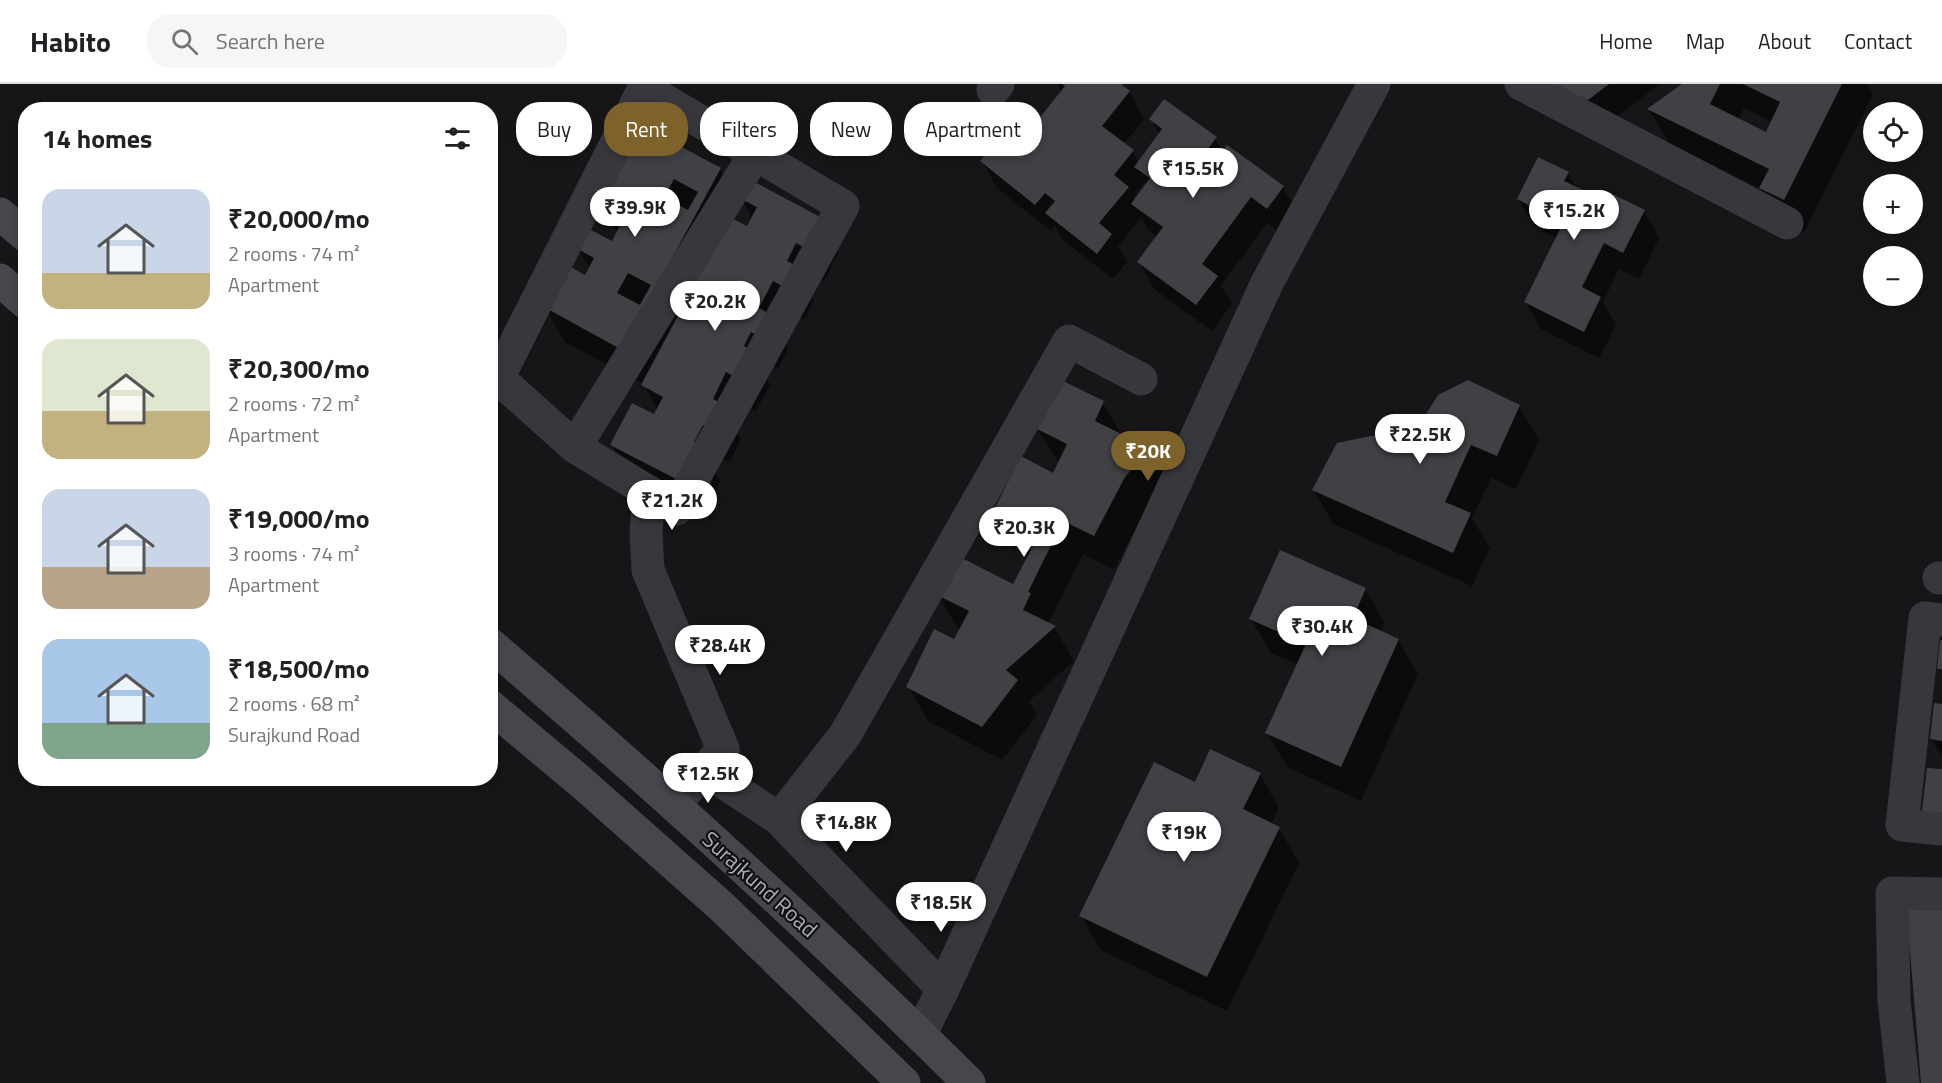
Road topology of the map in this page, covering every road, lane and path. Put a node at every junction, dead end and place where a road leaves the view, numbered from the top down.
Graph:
1 (1521, 84) edge
2 (1365, 87) edge
3 (700, 121) edge
4 (754, 156) edge
5 (758, 156) edge
6 (0, 214) edge
7 (1787, 223) dead end
8 (18, 230) edge
9 (0, 280) edge
10 (18, 296) edge
11 (1141, 379) dead end
12 (575, 447) junction
13 (649, 492) junction
14 (1942, 620) edge
15 (498, 651) edge
16 (498, 713) edge
17 (705, 770) junction
18 (674, 805) junction
19 (779, 819) junction
20 (1942, 829) edge
21 (1942, 894) edge
22 (943, 990) junction
23 (920, 1035) junction
24 (904, 1083) edge
25 (969, 1083) edge
26 (1903, 1083) edge

1 - 7 street
2 - 22 street
3 - 12 street
4 - 12 street
5 - 13 street
6 - 8 main road
9 - 10 main road
11 - 19 street
12 - 13 street
13 - 17 street
14 - 20 street
15 - 18 main road, Surajkund Road
16 - 24 main road, Surajkund Road
17 - 18 street
17 - 19 street
18 - 23 main road, Surajkund Road
19 - 22 street
21 - 26 street
22 - 23 street
23 - 25 main road, Surajkund Road

